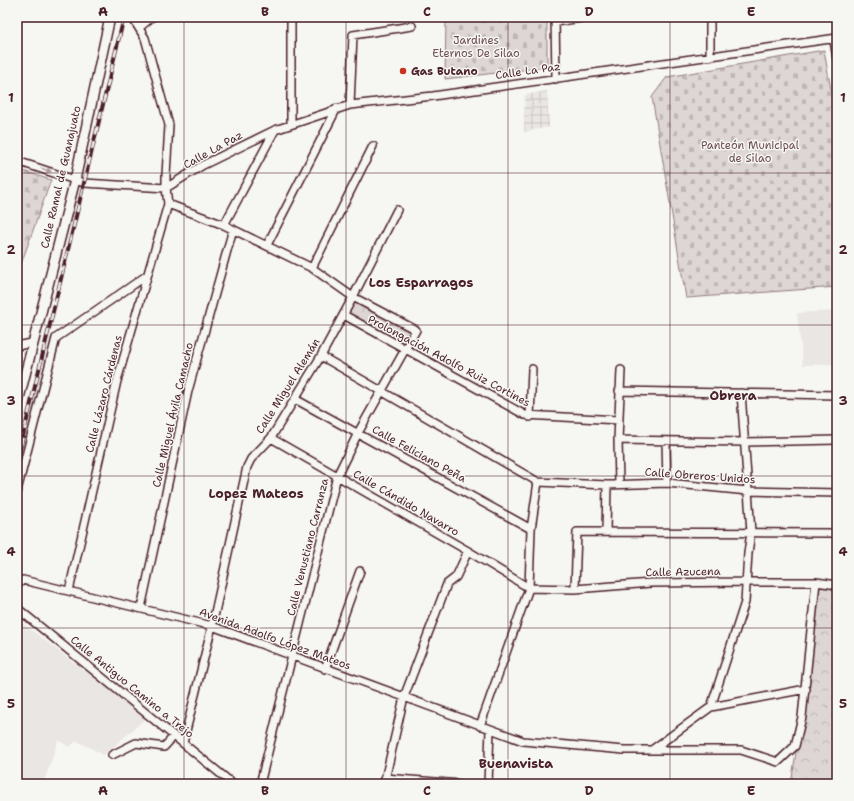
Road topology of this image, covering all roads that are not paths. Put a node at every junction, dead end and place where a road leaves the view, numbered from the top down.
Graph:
1 (110, 17) edge
2 (152, 17) edge
3 (291, 17) edge
4 (587, 17) edge
5 (710, 17) edge
6 (555, 20) edge
7 (137, 21) edge
8 (412, 26) dead end
9 (835, 39) edge
10 (710, 57) junction
11 (837, 59) edge
12 (556, 78) junction
13 (350, 105) junction
14 (337, 108) junction
15 (291, 124) junction
16 (275, 130) junction
17 (373, 146) dead end
18 (17, 160) edge
19 (75, 180) junction
20 (166, 188) junction
21 (168, 204) junction
22 (397, 210) dead end
23 (224, 225) junction
24 (233, 230) junction
25 (267, 245) junction
26 (312, 268) junction
27 (146, 276) junction
28 (353, 297) junction
29 (344, 316) junction
30 (32, 343) junction
31 (17, 346) edge
32 (404, 349) junction
33 (321, 356) junction
34 (532, 369) dead end
35 (621, 370) dead end
36 (619, 391) junction
37 (382, 392) junction
38 (741, 393) junction
39 (837, 396) edge
40 (295, 399) junction
41 (17, 406) edge
42 (530, 416) junction
43 (619, 420) junction
44 (358, 433) junction
45 (271, 438) junction
46 (618, 440) junction
47 (837, 440) edge
48 (666, 441) junction
49 (745, 442) junction
50 (337, 476) junction
51 (538, 482) junction
52 (667, 483) junction
53 (619, 484) junction
54 (607, 485) junction
55 (17, 491) edge
56 (748, 491) junction
57 (837, 493) edge
58 (531, 528) junction
59 (606, 532) junction
60 (751, 532) junction
61 (837, 533) edge
62 (468, 551) junction
63 (360, 571) dead end
64 (746, 582) junction
65 (816, 582) junction
66 (17, 585) edge
67 (837, 585) edge
68 (529, 588) junction
69 (575, 589) junction
70 (69, 591) junction
71 (17, 608) edge
72 (141, 608) junction
73 (212, 626) junction
74 (292, 657) junction
75 (325, 668) junction
76 (806, 689) junction
77 (404, 697) junction
78 (711, 707) junction
79 (480, 726) junction
80 (490, 729) junction
81 (174, 736) junction
82 (183, 743) junction
83 (653, 749) junction
84 (112, 755) dead end
85 (384, 781) edge
86 (233, 784) edge
87 (260, 784) edge
88 (461, 784) edge
89 (488, 784) edge

1 - 19 street, Calle Ramal de Guanajuato
2 - 7 street
3 - 15 street
4 - 6 street
5 - 10 street
6 - 12 street
7 - 20 street
8 - 13 street
9 - 10 street, Calle La Paz
9 - 11 street
10 - 12 street, Calle La Paz
12 - 13 street, Calle La Paz
13 - 14 street, Calle La Paz
14 - 15 street, Calle La Paz
14 - 25 street
15 - 16 street, Calle La Paz
16 - 20 street, Calle La Paz
16 - 23 street
17 - 26 street
18 -> 19 street
19 - 20 street
19 - 30 street, Calle Ramal de Guanajuato
20 - 21 street
21 - 23 street
21 - 27 street, Calle Lázaro Cárdenas
22 - 28 street, Calle Miguel Alemán
23 - 24 street
24 - 25 street
24 - 72 street, Calle Miguel Ávila Camacho
25 - 26 street
26 - 28 street
27 - 55 street
27 - 70 street, Calle Lázaro Cárdenas
28 - 29 street, Calle Miguel Alemán
28 - 32 street, Calle Venustiano Carranza
29 - 32 street, Prolongación Adolfo Ruiz Cortines
29 - 33 street, Calle Miguel Alemán
30 - 31 street
30 - 41 street, Calle Ramal de Guanajuato
32 - 37 street, Calle Venustiano Carranza
32 - 42 street, Prolongación Adolfo Ruiz Cortines
33 - 37 street
33 - 40 street, Calle Miguel Alemán
34 - 42 street
35 - 36 street
36 - 38 street
36 - 43 street
37 - 44 street, Calle Venustiano Carranza
37 - 51 street
38 - 39 street
38 - 49 street
40 - 44 street, Calle Feliciano Peña
40 - 45 street, Calle Miguel Alemán
42 - 43 street, Prolongación Adolfo Ruiz Cortines
43 - 46 street
44 - 50 street, Calle Venustiano Carranza
44 - 58 street, Calle Feliciano Peña
45 - 50 street, Calle Cándido Navarro
45 - 73 street, Calle Miguel Alemán
46 - 48 street
46 - 53 street
47 - 49 street
48 - 49 street
48 - 52 street
49 - 56 street
50 - 62 street, Calle Cándido Navarro
50 - 74 street, Calle Venustiano Carranza
51 - 54 street, Calle Obreros Unidos
51 - 58 street
52 - 53 street, Calle Obreros Unidos
52 - 56 street, Calle Obreros Unidos
53 - 54 street, Calle Obreros Unidos
54 - 59 street
56 - 57 street, Calle Obreros Unidos
56 - 60 street
58 - 68 street
59 - 60 street
59 - 69 street
60 - 61 street
60 - 64 street
62 - 68 street, Calle Cándido Navarro
62 - 77 street
63 - 75 street
64 - 65 street, Calle Azucena
64 - 69 street, Calle Azucena
64 - 78 street
65 - 67 street, Calle Azucena
65 - 76 street
66 - 70 street, Avenida Adolfo López Mateos
68 - 69 street, Calle Azucena
68 - 79 street
70 - 72 street, Avenida Adolfo López Mateos
71 - 81 street, Calle Antiguo Camino a Trejo
72 - 73 street, Avenida Adolfo López Mateos
73 - 74 street, Avenida Adolfo López Mateos
73 - 82 street, Calle Miguel Alemán
74 - 75 street, Avenida Adolfo López Mateos
74 - 87 street, Calle Venustiano Carranza
75 - 77 street, Avenida Adolfo López Mateos
76 - 78 street
76 - 83 street, Avenida Adolfo López Mateos
77 - 79 street, Avenida Adolfo López Mateos
77 - 85 street
78 - 83 street
79 - 80 street, Avenida Adolfo López Mateos
80 - 83 street, Avenida Adolfo López Mateos
80 - 89 street
81 - 82 street, Calle Antiguo Camino a Trejo
81 - 84 street
82 - 86 street, Calle Antiguo Camino a Trejo
85 - 88 street

